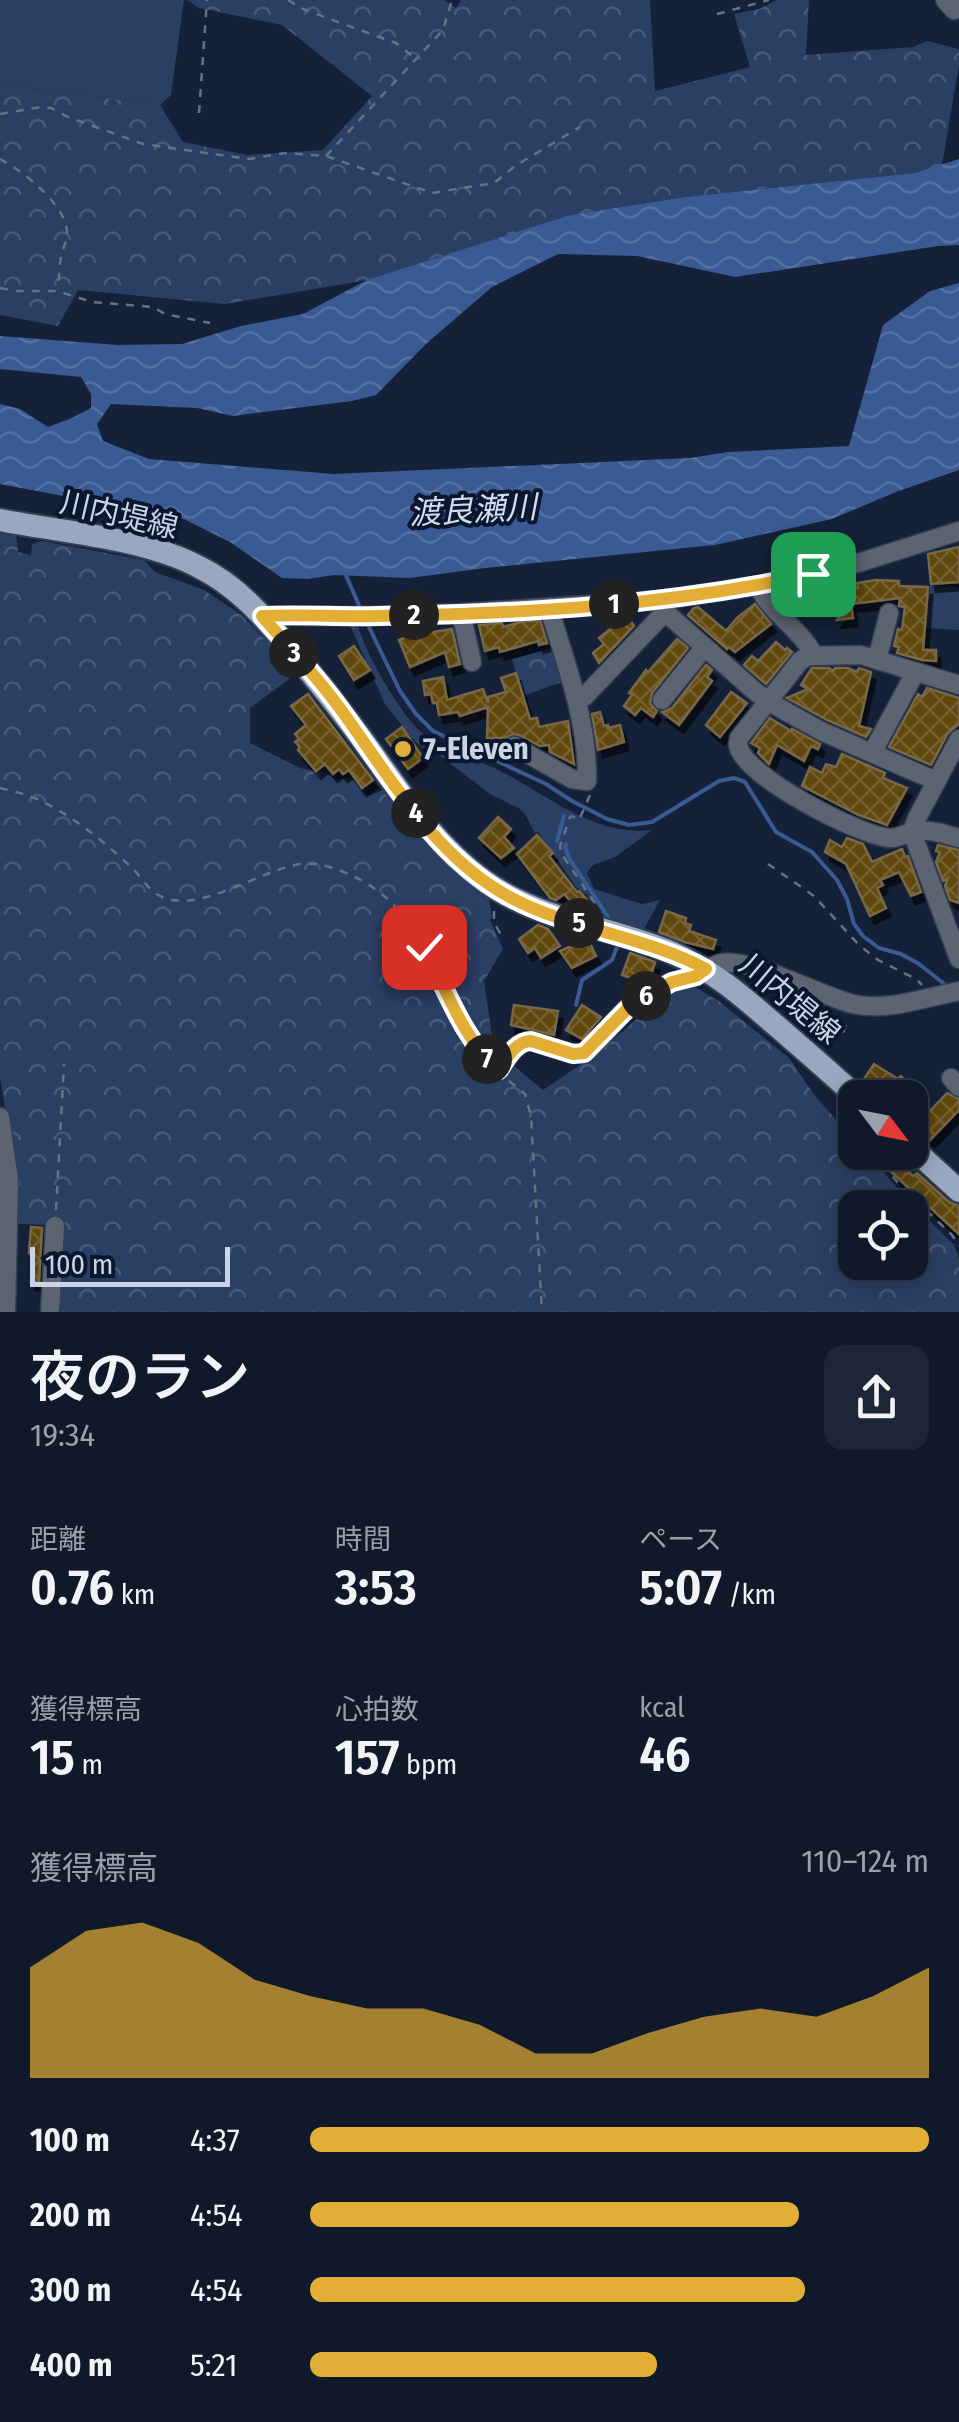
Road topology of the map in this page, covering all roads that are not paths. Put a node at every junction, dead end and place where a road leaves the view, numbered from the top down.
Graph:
1 (945, 0) edge
2 (959, 8) edge
3 (0, 520) edge
4 (959, 532) edge
5 (758, 584) junction
6 (663, 606) junction
7 (549, 608) junction
8 (460, 613) junction
9 (888, 613) dead end
10 (262, 616) junction
11 (704, 648) junction
12 (814, 656) junction
13 (877, 660) junction
14 (472, 662) dead end
15 (915, 673) junction
16 (959, 685) edge
17 (662, 700) dead end
18 (767, 700) junction
19 (576, 701) junction
20 (959, 739) edge
21 (514, 746) dead end
22 (872, 753) junction
23 (936, 781) junction
24 (912, 832) junction
25 (959, 838) edge
26 (959, 958) edge
27 (706, 969) junction
28 (944, 994) edge
29 (499, 1070) road end
30 (838, 1080) edge
31 (0, 1118) edge
32 (928, 1163) edge
33 (959, 1191) edge
34 (55, 1226) road end
35 (6, 1312) edge
36 (50, 1312) edge

1 - 2 street
3 - 10 main road, 川内堤線
4 - 5 street
5 - 6 street
5 - 12 street
6 - 7 street
6 - 11 street
6 - 19 street
7 - 8 street
7 - 19 street
8 - 10 street
8 - 14 street
9 - 13 street
10 - 27 main road, 川内堤線
11 - 17 street
11 - 18 street
12 - 13 street
12 - 18 street
13 - 15 street
15 - 16 street
15 - 22 street
18 - 22 street
18 - 24 street
19 - 21 street
20 - 23 street
22 - 23 street
23 - 24 street
24 - 25 street
24 - 26 street
27 - 28 street
27 - 29 street
27 - 30 main road, 川内堤線
31 - 35 street
32 - 33 main road
34 - 36 street

